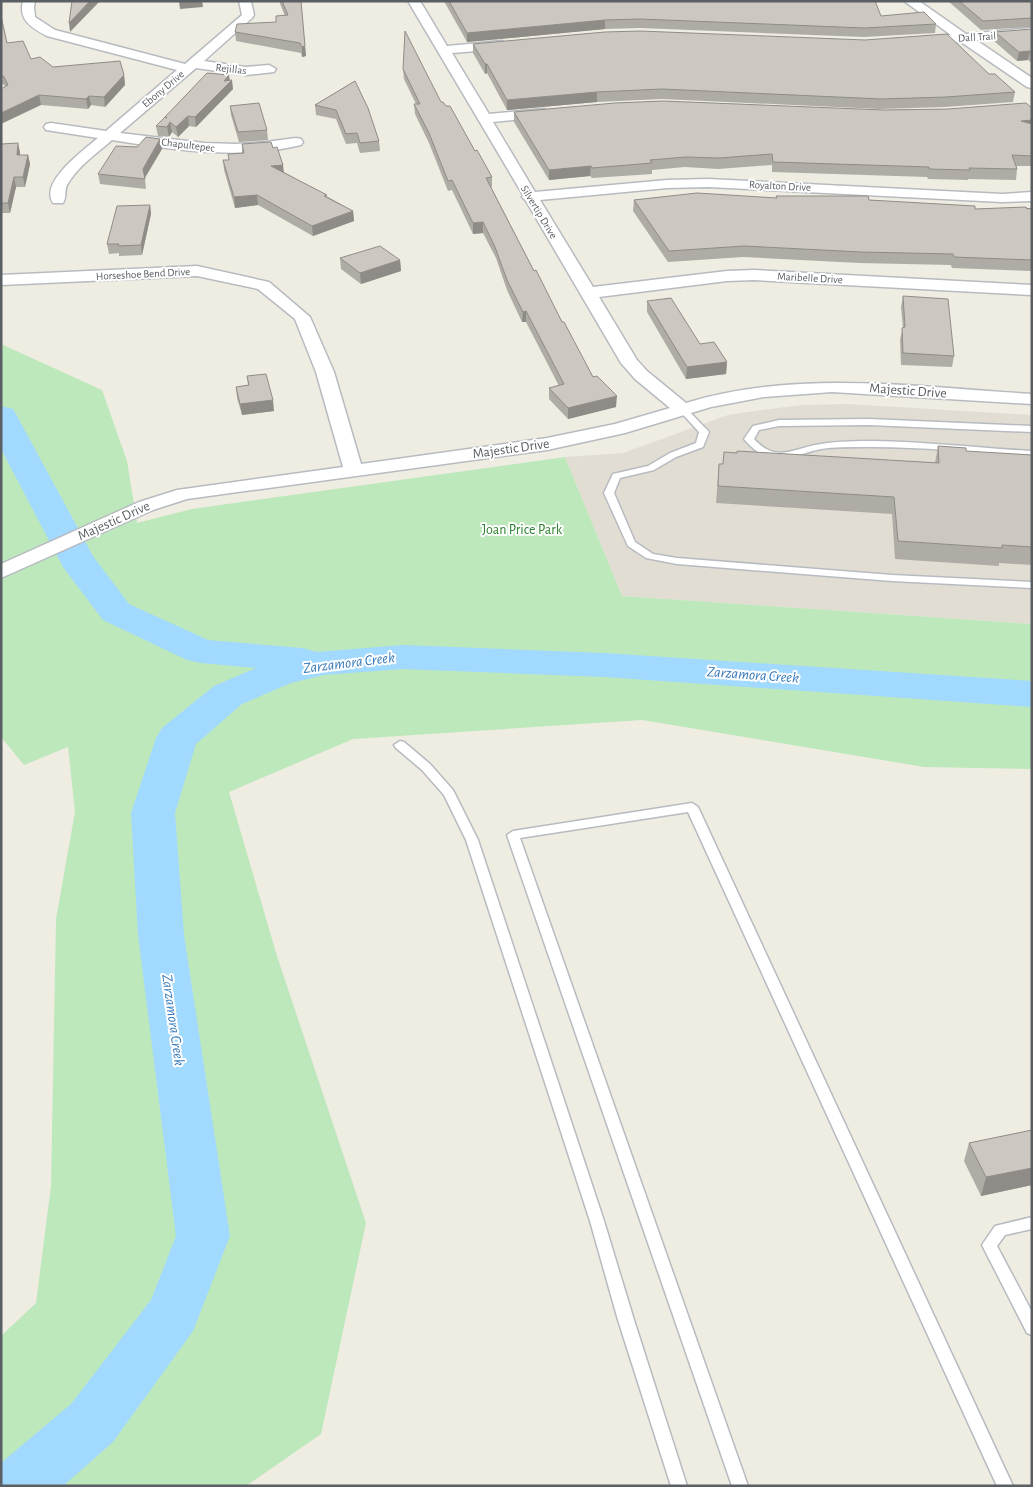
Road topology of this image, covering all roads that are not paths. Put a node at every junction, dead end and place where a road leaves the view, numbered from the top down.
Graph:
1 (29, 1) edge
2 (245, 1) edge
3 (414, 1) edge
4 (910, 1) edge
5 (1032, 32) edge
6 (964, 38) junction
7 (903, 42) edge
8 (519, 43) edge
9 (443, 50) junction
10 (190, 66) junction
11 (269, 69) dead end
12 (1032, 84) edge
13 (559, 112) edge
14 (484, 119) junction
15 (51, 127) dead end
16 (110, 135) junction
17 (296, 142) dead end
18 (1032, 196) edge
19 (529, 197) junction
20 (58, 200) dead end
21 (1, 280) edge
22 (1032, 290) edge
23 (588, 293) junction
24 (1032, 399) edge
25 (682, 409) junction
26 (1032, 429) edge
27 (1032, 454) edge
28 (353, 470) junction
29 (1, 572) edge
30 (1032, 585) edge
31 (400, 745) dead end
32 (1032, 1223) edge
33 (1032, 1328) edge
34 (679, 1486) edge
35 (740, 1486) edge
36 (1005, 1486) edge

1 - 10 street, Ebony Drive
2 - 10 street
3 - 9 street, Silvertip Drive
4 - 6 street
5 - 6 street, Dall Trail
6 - 7 street, Dall Trail
6 - 12 street
8 - 9 street
9 - 14 street, Silvertip Drive
10 - 11 street, Rejillas
10 - 16 street, Ebony Drive
13 - 14 street
14 - 19 street, Silvertip Drive
15 - 16 street, Chapultepec
16 - 17 street, Chapultepec
16 - 20 street, Ebony Drive
18 - 19 street, Royalton Drive
19 - 23 street, Silvertip Drive
21 - 28 street, Horseshoe Bend Drive
22 - 23 street, Maribelle Drive
23 - 25 street, Silvertip Drive
24 - 25 street, Majestic Drive
25 - 28 street, Majestic Drive
25 - 30 lane
26 - 27 lane
28 - 29 street, Majestic Drive
31 - 34 lane
32 - 33 lane
35 - 36 lane

